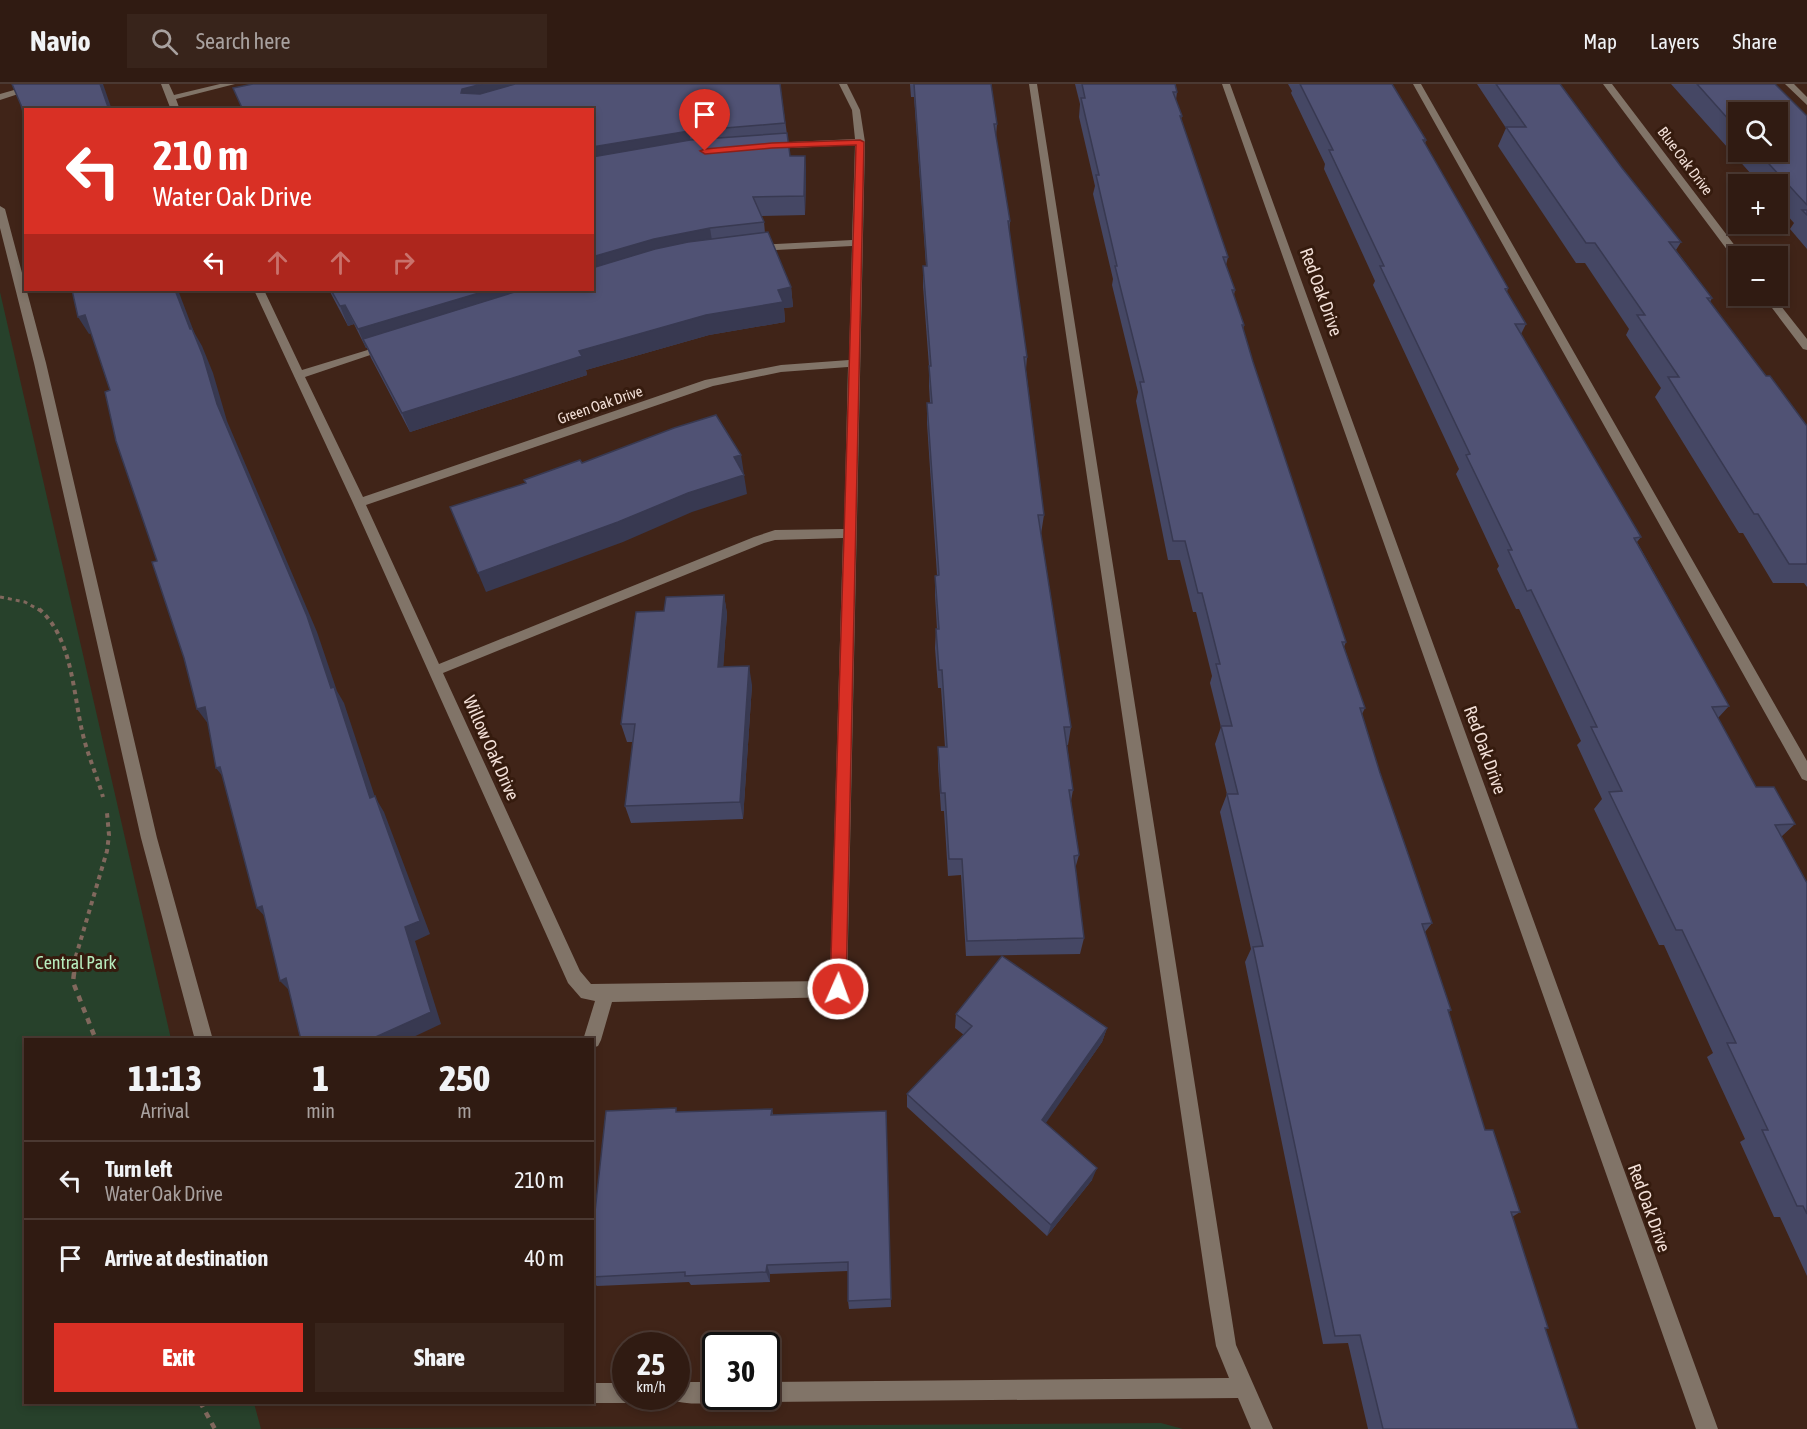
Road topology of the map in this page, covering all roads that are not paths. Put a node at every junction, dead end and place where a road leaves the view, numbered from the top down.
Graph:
1 (45, 84) edge
2 (165, 84) edge
3 (231, 84) edge
4 (843, 84) edge
5 (1033, 84) edge
6 (1226, 84) edge
7 (1417, 84) edge
8 (1607, 84) edge
9 (1790, 84) edge
10 (0, 97) edge
11 (171, 98) junction
12 (1807, 102) edge
13 (175, 108) edge
14 (860, 142) junction
15 (761, 146) edge
16 (0, 209) edge
17 (858, 243) junction
18 (1730, 246) edge
19 (740, 250) edge
20 (260, 291) edge
21 (1776, 306) edge
22 (398, 344) edge
23 (1807, 347) edge
24 (856, 363) junction
25 (299, 375) junction
26 (359, 503) junction
27 (850, 533) junction
28 (435, 670) junction
29 (1807, 775) edge
30 (606, 994) junction
31 (203, 1038) edge
32 (593, 1038) edge
33 (1243, 1388) junction
34 (780, 1392) edge
35 (594, 1393) edge
36 (612, 1393) edge
37 (1262, 1429) edge
38 (1707, 1429) edge

1 - 10 street
2 - 11 street
3 - 11 street
4 - 14 street
5 - 33 street
6 - 38 street, Red Oak Drive
7 - 29 street
8 - 18 street, Blue Oak Drive
9 - 12 street
11 - 13 street
14 - 15 street
14 - 17 street
16 - 31 street
17 - 19 street
17 - 24 street
20 - 25 street, Willow Oak Drive
21 - 23 street
22 - 25 street
24 - 26 street, Green Oak Drive
24 - 27 street
25 - 26 street, Willow Oak Drive
26 - 28 street, Willow Oak Drive
27 - 28 street
27 - 30 street, Willow Oak Drive
28 - 30 street, Willow Oak Drive
30 - 32 street
33 - 34 street
33 - 37 street
35 - 36 street

